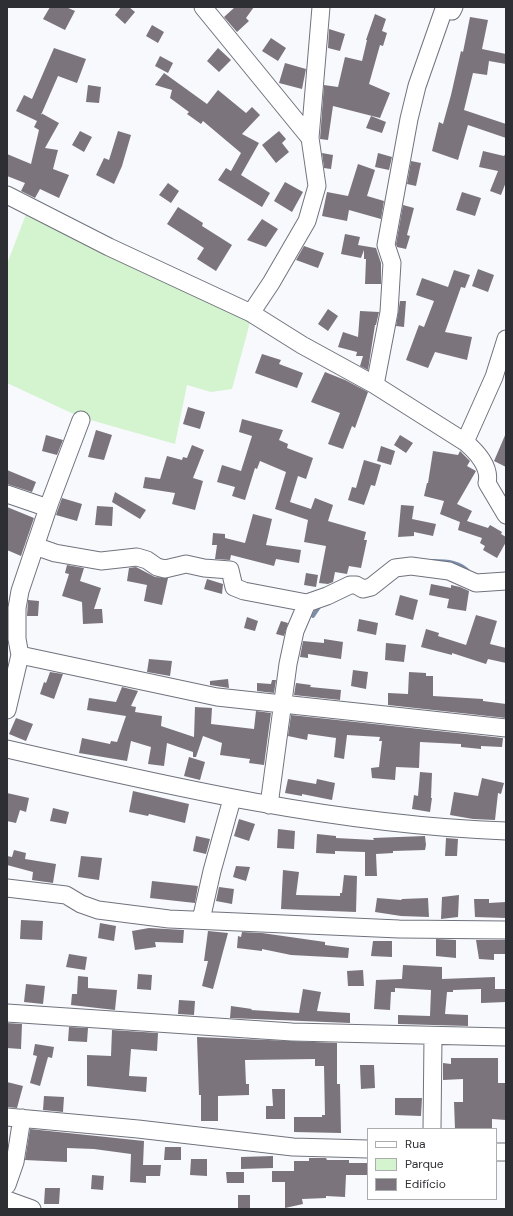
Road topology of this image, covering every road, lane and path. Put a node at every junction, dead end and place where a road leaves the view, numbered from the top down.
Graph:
1 (203, 7) edge
2 (321, 7) edge
3 (454, 7) edge
4 (310, 138) junction
5 (7, 195) edge
6 (251, 313) junction
7 (506, 339) edge
8 (375, 385) junction
9 (81, 420) dead end
10 (465, 442) junction
11 (7, 494) edge
12 (48, 508) junction
13 (506, 515) edge
14 (35, 546) junction
15 (506, 581) edge
16 (13, 591) edge
17 (307, 603) junction
18 (20, 655) junction
19 (283, 705) junction
20 (7, 710) edge
21 (506, 728) edge
22 (7, 750) edge
23 (232, 799) junction
24 (269, 805) junction
25 (506, 831) edge
26 (7, 888) edge
27 (201, 920) junction
28 (506, 930) edge
29 (7, 1013) edge
30 (433, 1037) junction
31 (506, 1037) edge
32 (14, 1117) edge
33 (432, 1128) edge
34 (367, 1149) edge
35 (7, 1185) edge
36 (7, 1200) edge
37 (32, 1209) edge

1 - 4 street
2 - 4 street
3 - 8 street
4 - 6 street
5 - 6 street
6 - 8 street
7 - 10 street
8 - 10 street
9 - 12 street
10 - 13 street
11 - 12 street
12 - 14 street
14 - 16 street
14 - 17 street
15 - 17 street
16 - 18 street
17 - 19 street
18 - 19 street
18 - 20 street
19 - 21 street
19 - 24 street
22 - 23 street
23 - 24 street
23 - 27 street
24 - 25 street
26 - 27 street
27 - 28 street
29 - 30 street
30 - 31 street
30 - 33 street
32 - 34 street
32 - 35 street
36 - 37 street

